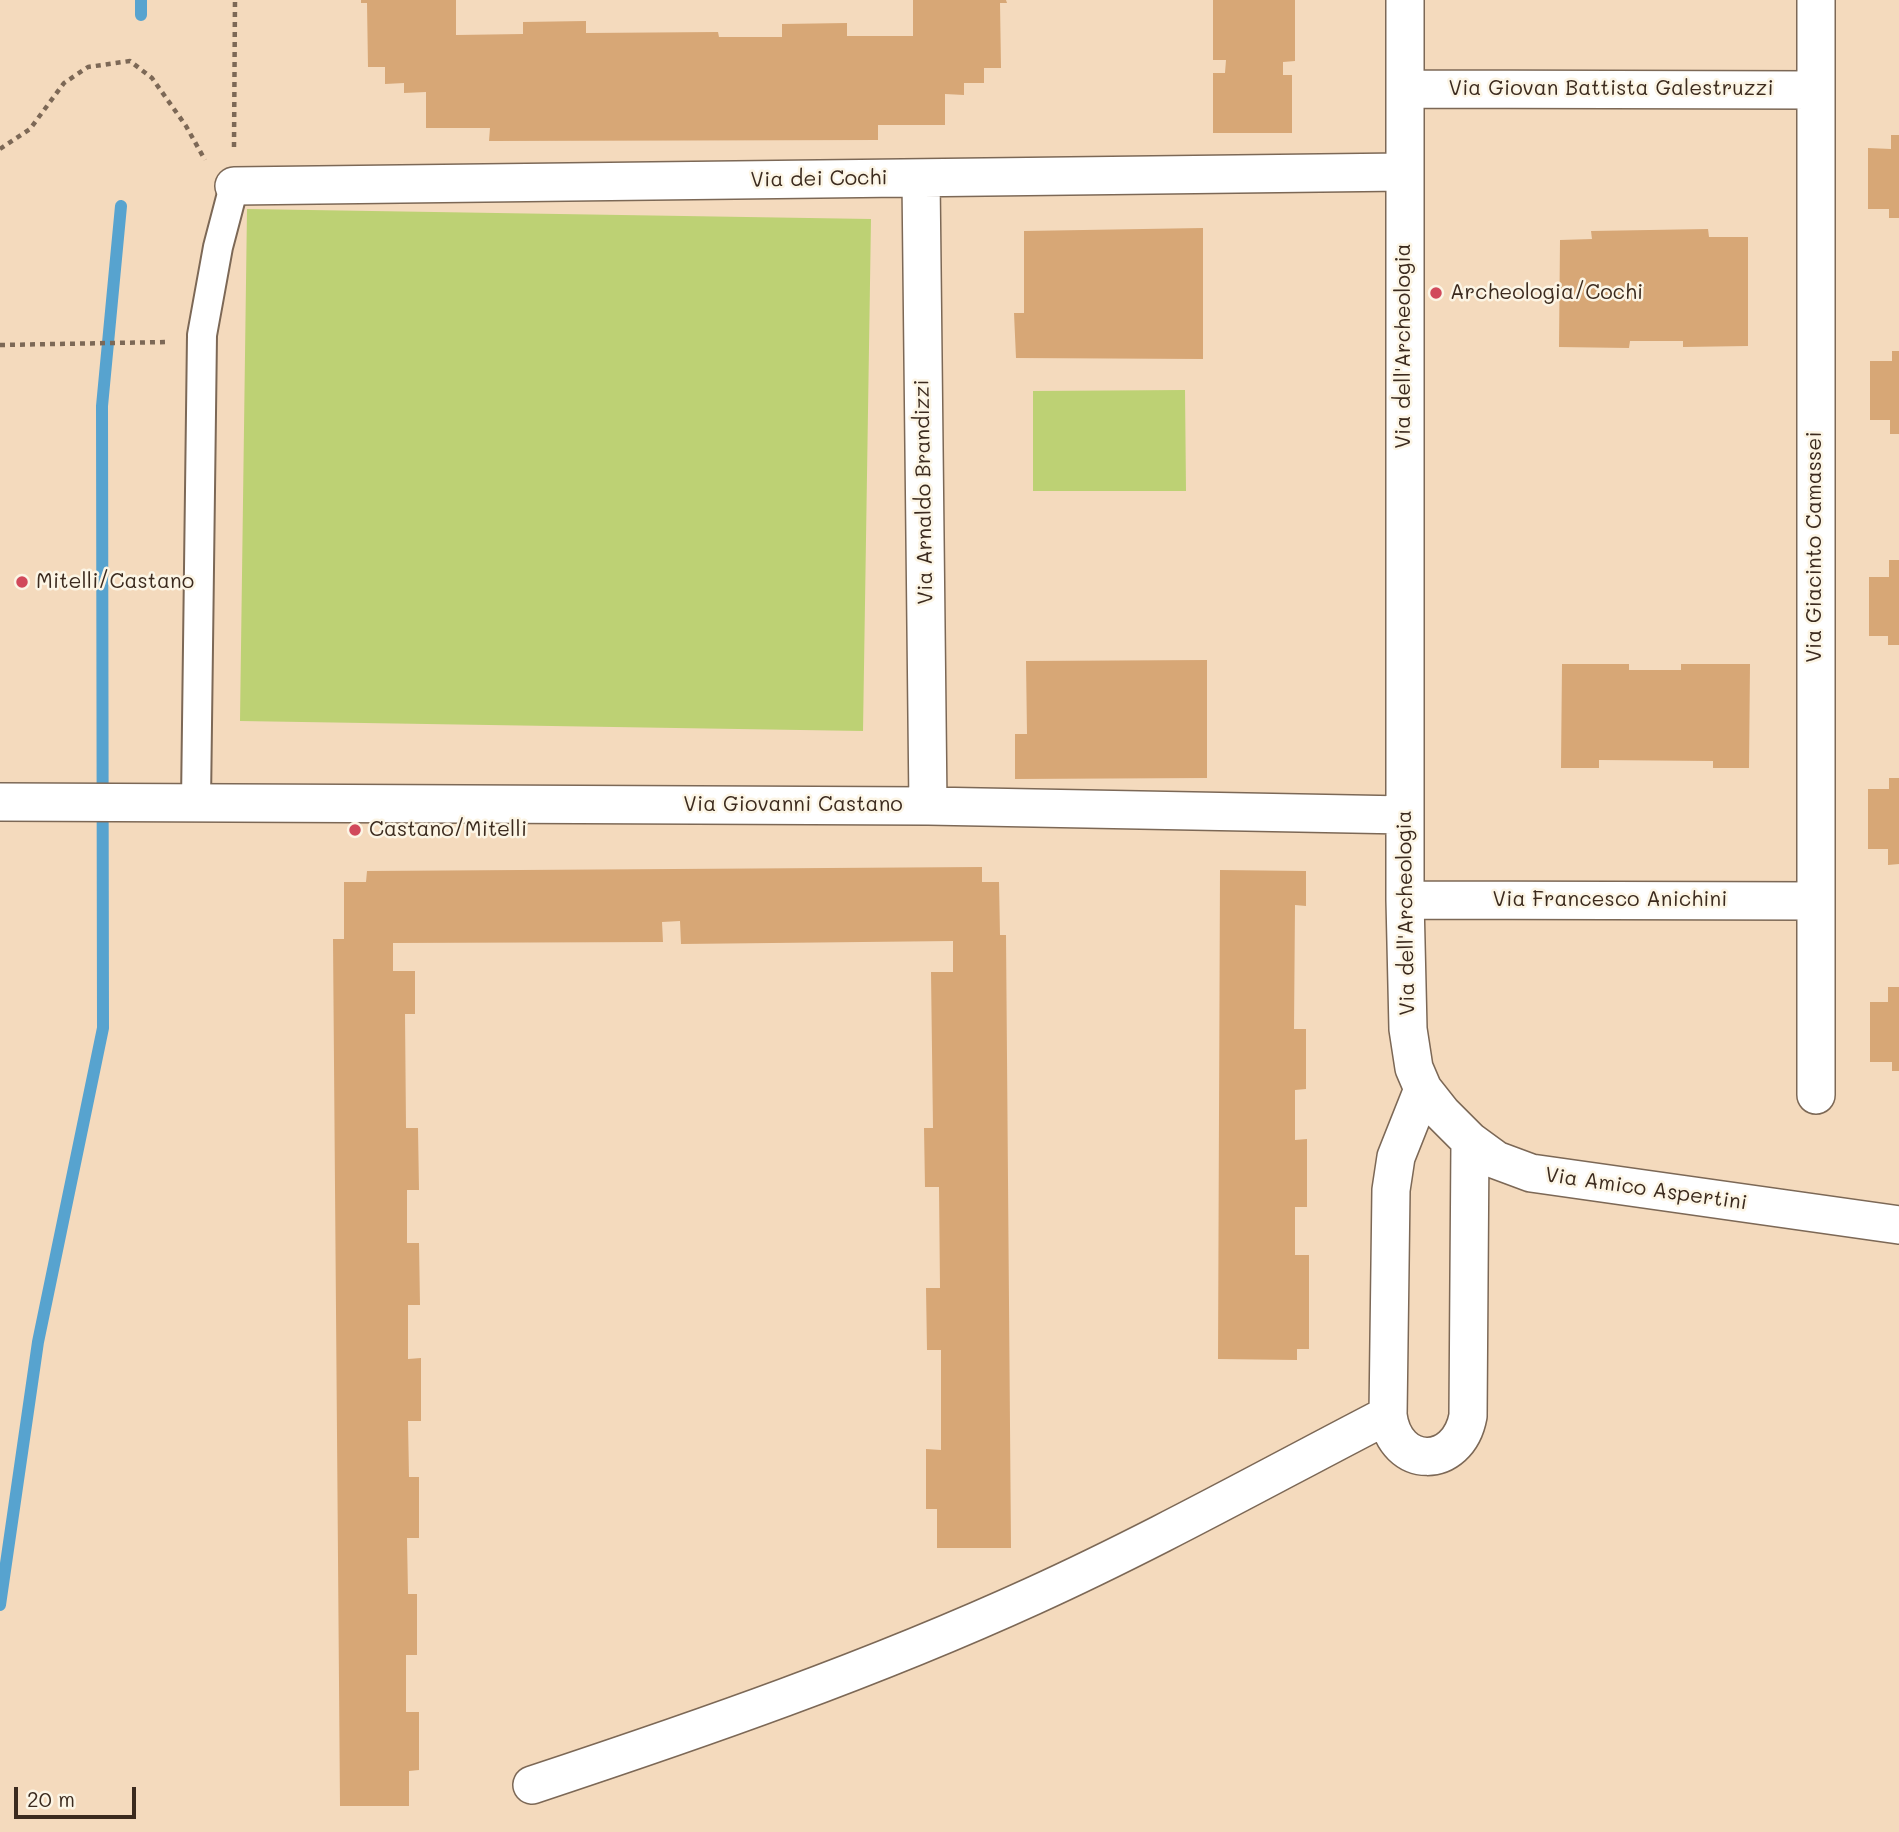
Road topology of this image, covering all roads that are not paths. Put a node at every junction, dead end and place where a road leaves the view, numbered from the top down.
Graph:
1 (1405, 0) edge
2 (1816, 0) edge
3 (1406, 89) junction
4 (1815, 90) junction
5 (1404, 172) junction
6 (921, 178) junction
7 (234, 186) joint
8 (0, 802) edge
9 (189, 802) junction
10 (928, 806) junction
11 (1405, 815) junction
12 (1405, 900) junction
13 (1815, 901) junction
14 (1423, 1089) junction
15 (1816, 1095) dead end
16 (1470, 1141) junction
17 (1899, 1224) edge
18 (1388, 1415) junction
19 (532, 1785) dead end

1 - 3 street, Via dell'Archeologia
2 - 4 street, Via Giacinto Camassei
3 - 4 street, Via Giovan Battista Galestruzzi
3 - 5 street, Via dell'Archeologia
4 - 13 street, Via Giacinto Camassei
5 - 6 street, Via dei Cochi
5 - 11 street, Via dell'Archeologia
6 - 7 street, Via dei Cochi
6 - 10 street, Via Arnaldo Brandizzi
7 - 9 street
8 - 9 street, Via Giovanni Castano
9 - 10 street, Via Giovanni Castano
10 - 11 street, Via Giovanni Castano
11 - 12 street, Via dell'Archeologia
12 - 13 street, Via Francesco Anichini
12 - 14 street, Via dell'Archeologia
13 - 15 street, Via Giacinto Camassei
14 - 16 street, Via Amico Aspertini
14 - 18 street
16 - 17 street, Via Amico Aspertini
16 - 18 street
18 - 19 street

